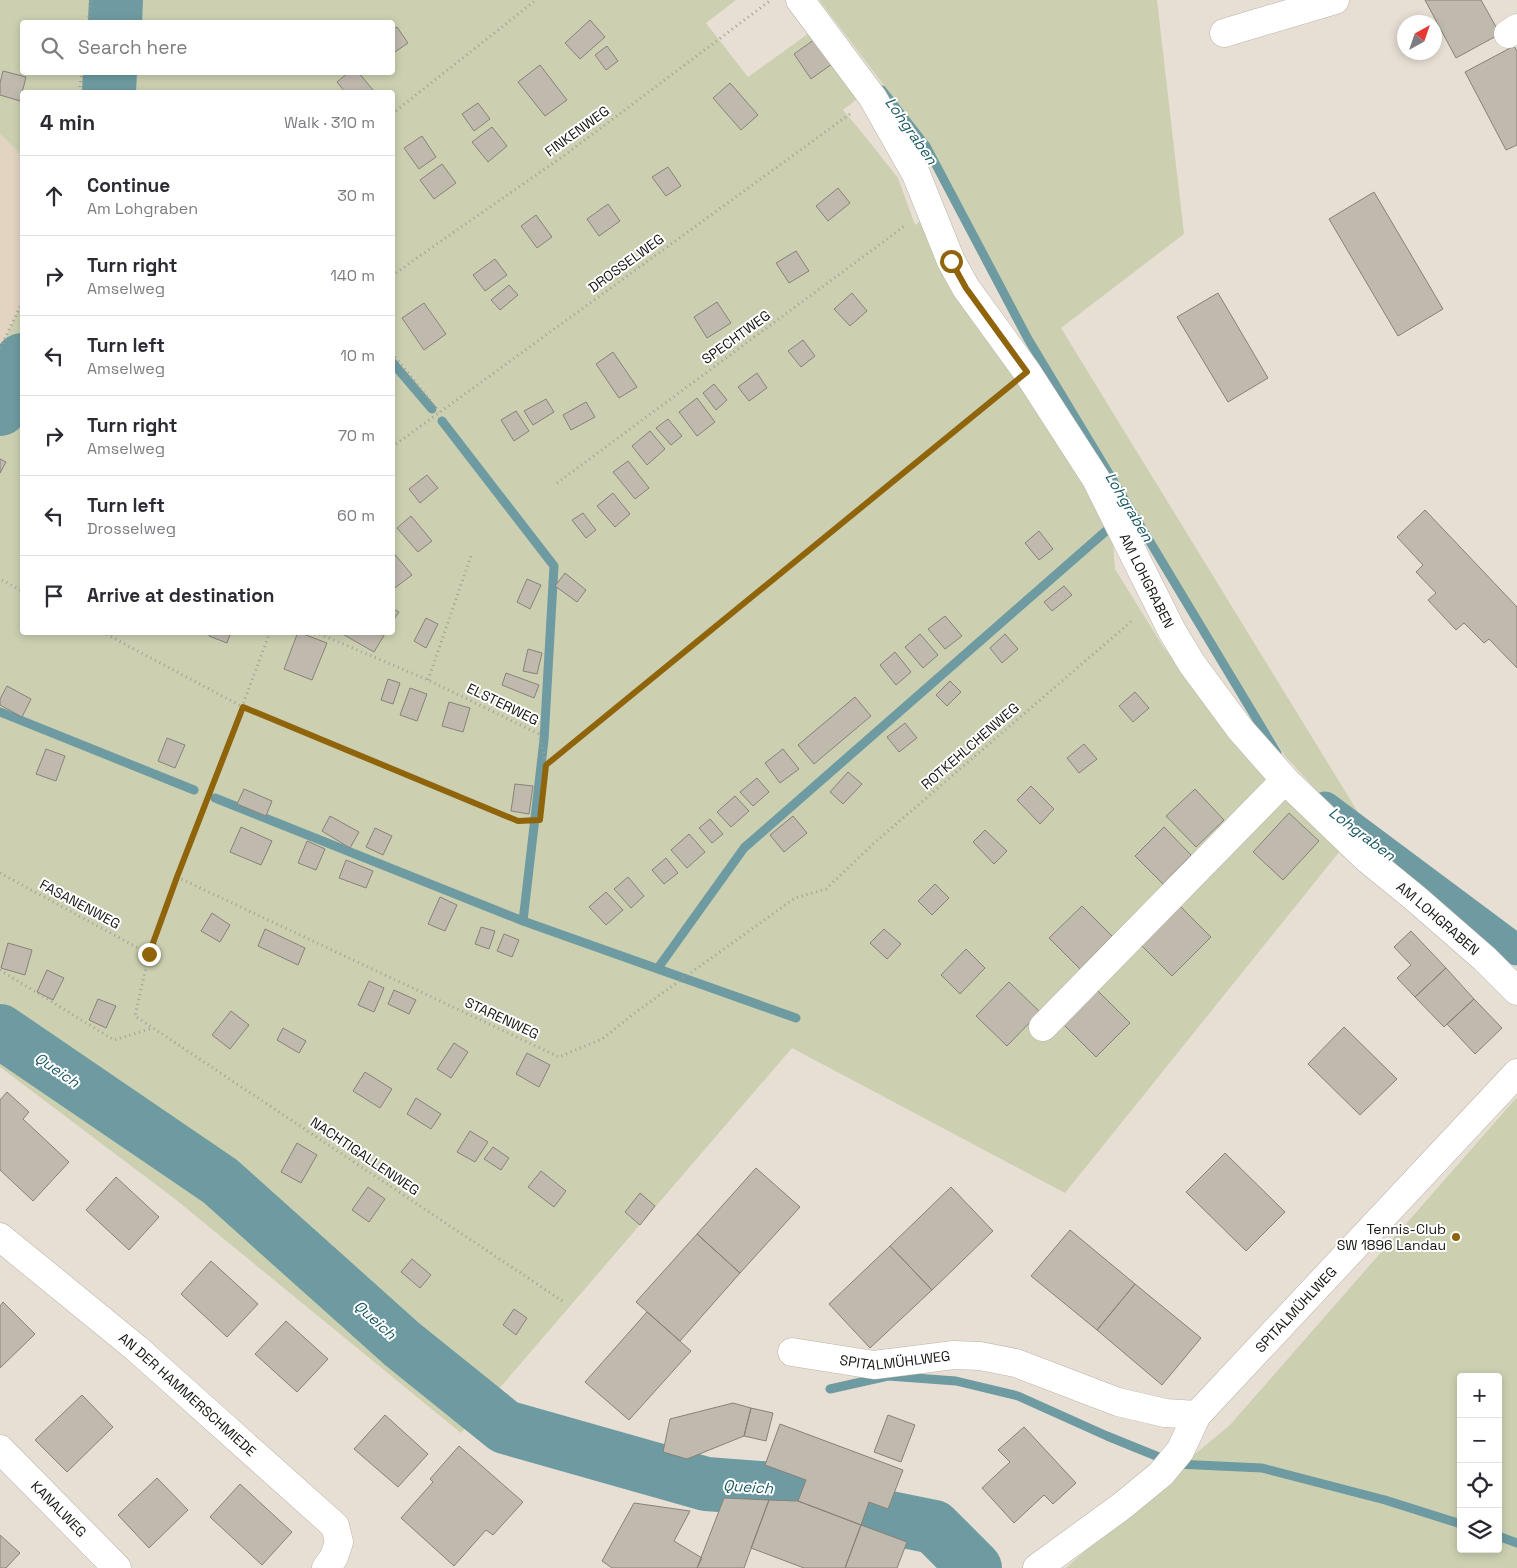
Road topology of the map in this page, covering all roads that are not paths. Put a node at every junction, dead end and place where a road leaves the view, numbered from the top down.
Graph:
1 (800, 0) edge
2 (1335, 0) edge
3 (1224, 33) dead end
4 (1285, 780) junction
5 (1517, 991) edge
6 (1043, 1027) dead end
7 (1517, 1073) edge
8 (0, 1237) edge
9 (792, 1352) dead end
10 (1197, 1414) junction
11 (0, 1449) edge
12 (117, 1568) edge
13 (326, 1568) edge
14 (1037, 1568) edge

1 - 4 street, AM LOHGRABEN
2 - 3 street
4 - 5 street, AM LOHGRABEN
4 - 6 street
7 - 10 street, SPITALMÜHLWEG
8 - 13 street, AN DER HAMMERSCHMIEDE
9 - 10 street, SPITALMÜHLWEG
10 - 14 street, SPITALMÜHLWEG
11 - 12 street, KANALWEG

